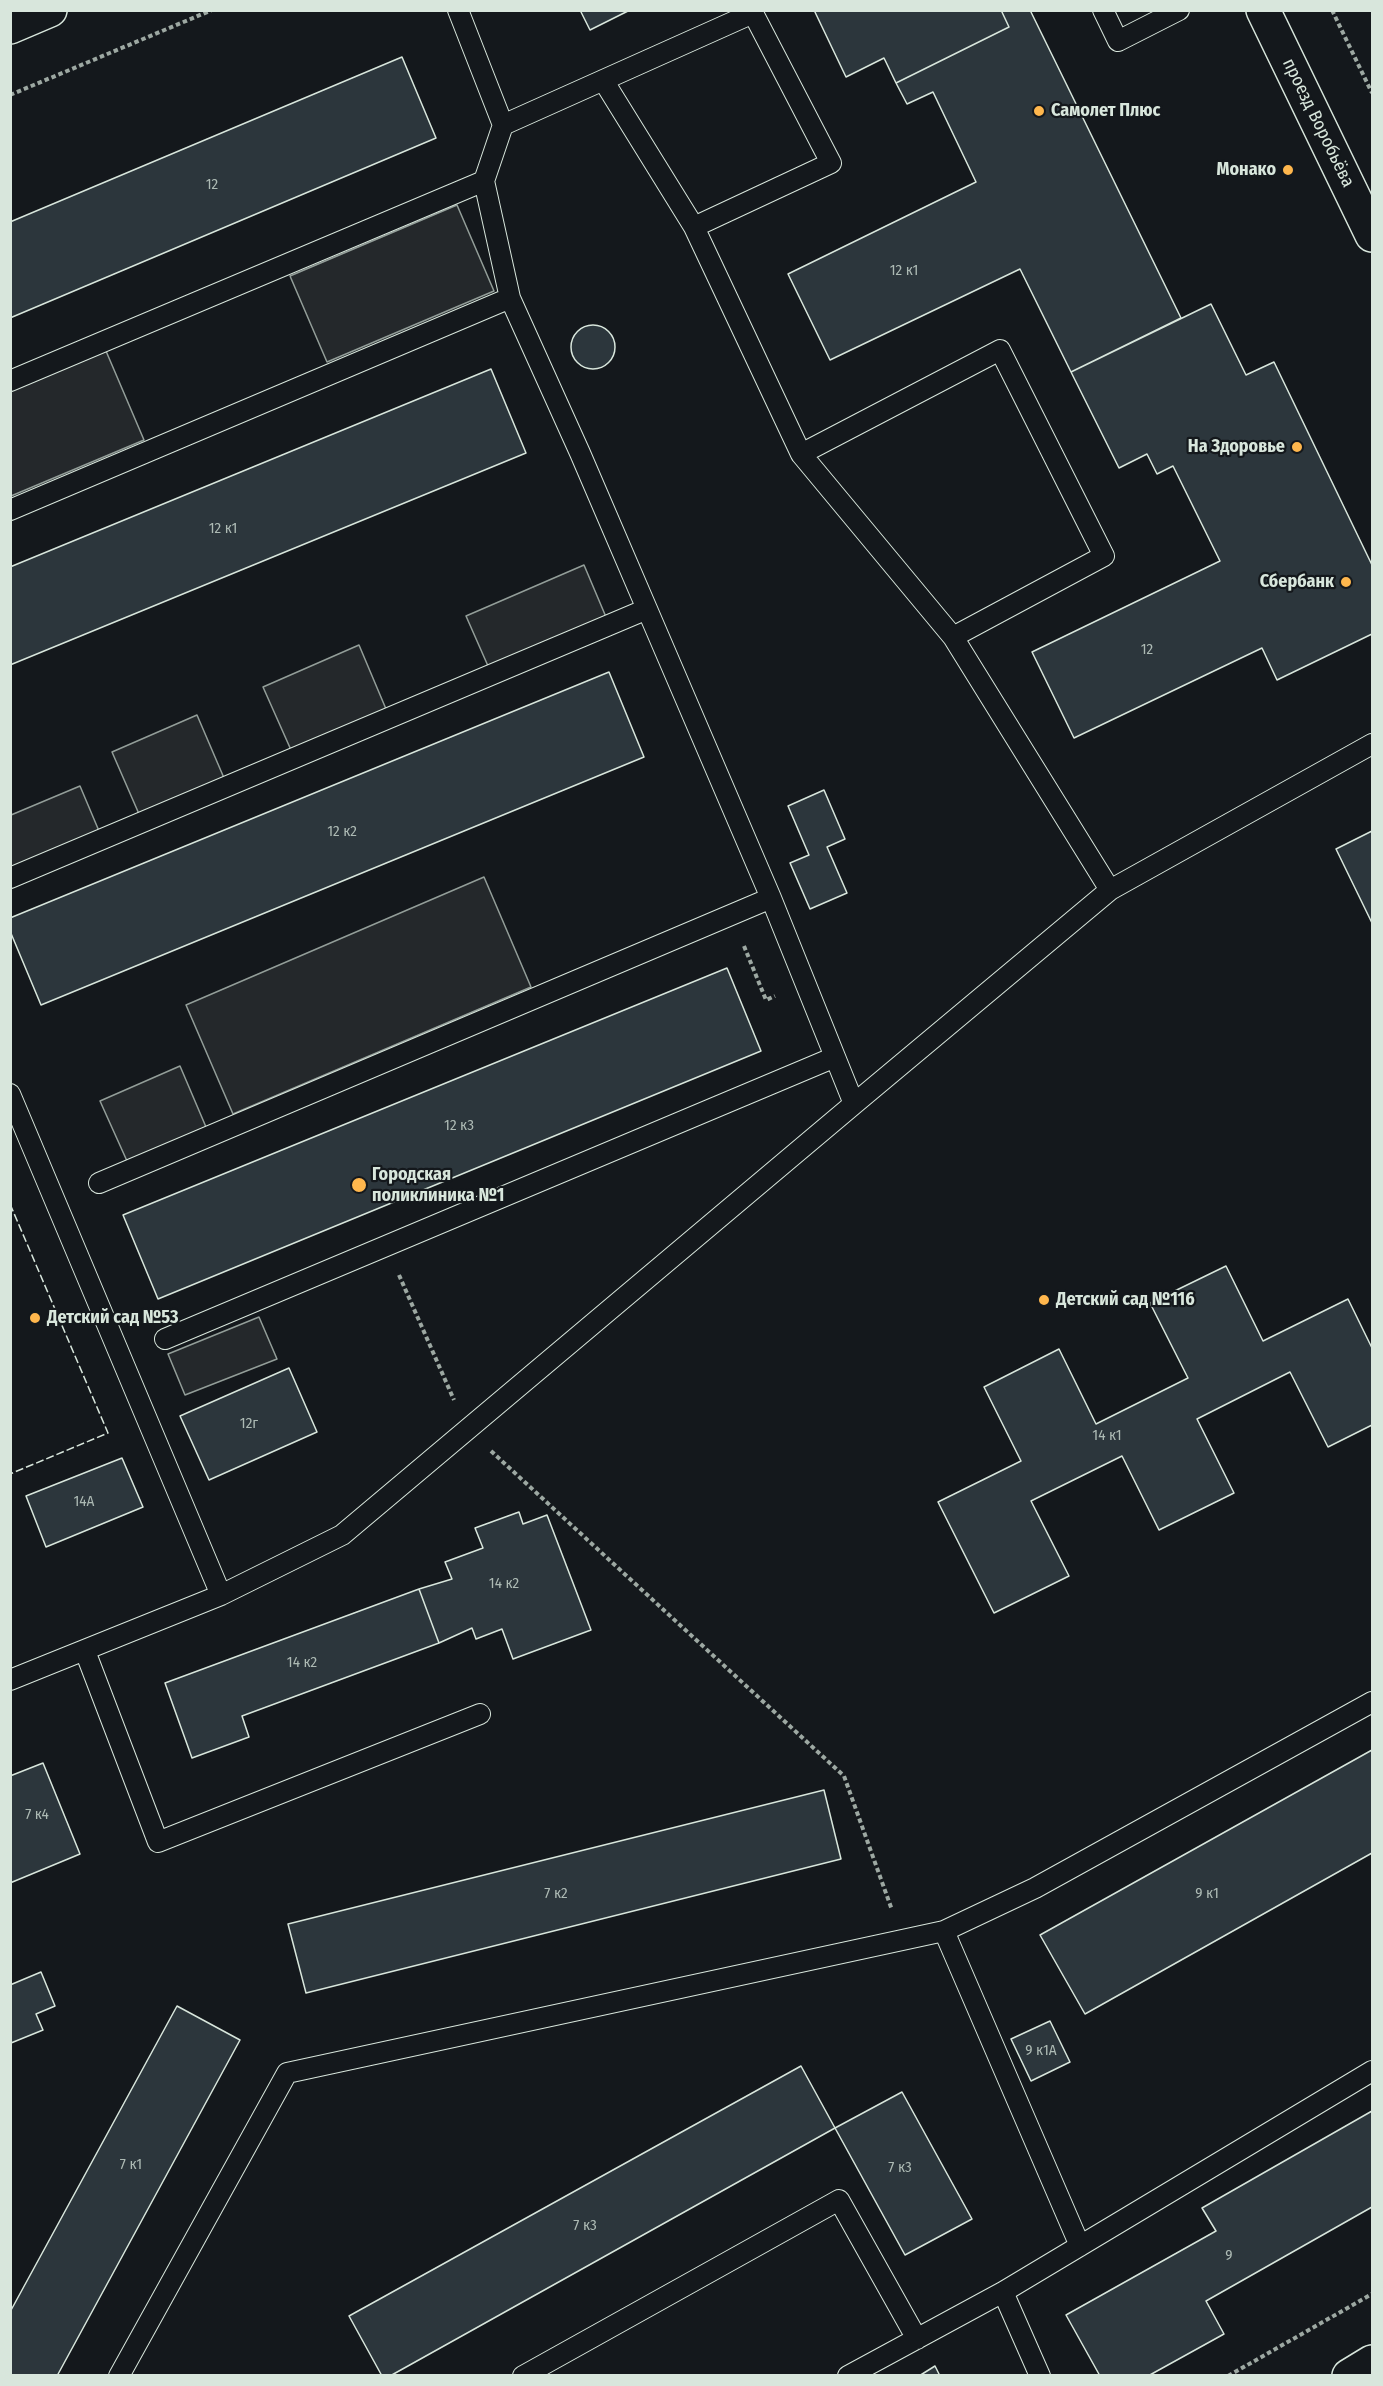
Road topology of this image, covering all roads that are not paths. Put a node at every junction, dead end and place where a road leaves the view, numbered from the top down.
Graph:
1 (50, 10) edge
2 (458, 10) edge
3 (1102, 10) edge
4 (1179, 10) edge
5 (1263, 10) edge
6 (10, 27) edge
7 (603, 80) junction
8 (503, 125) junction
9 (484, 181) junction
10 (694, 227) junction
11 (1372, 235) edge
12 (510, 298) junction
13 (10, 381) edge
14 (801, 454) junction
15 (10, 510) edge
16 (647, 609) junction
17 (953, 637) junction
18 (1372, 744) edge
19 (10, 878) edge
20 (1110, 890) junction
21 (771, 898) junction
22 (835, 1057) junction
23 (10, 1094) edge
24 (854, 1104) junction
25 (99, 1183) dead end
26 (165, 1339) dead end
27 (221, 1595) junction
28 (85, 1651) junction
29 (10, 1680) edge
30 (1372, 1702) edge
31 (480, 1714) dead end
32 (944, 1931) junction
33 (1372, 2071) edge
34 (1080, 2246) junction
35 (1003, 2292) junction
36 (916, 2339) junction
37 (1372, 2362) edge
38 (119, 2376) edge
39 (523, 2376) edge
40 (848, 2376) edge
41 (1040, 2376) edge
42 (1349, 2376) edge

1 - 6 main road
2 - 8 lane
3 - 4 lane
5 - 11 main road, проезд Воробьёва
7 - 8 lane
7 - 10 lane
7 - 10 lane
8 - 9 lane
9 - 12 lane
9 - 13 lane
10 - 14 lane
12 - 15 lane
12 - 16 lane
14 - 17 lane
14 - 17 lane
16 - 19 lane
16 - 21 lane
17 - 20 lane
18 - 20 lane
20 - 24 lane
21 - 22 lane
21 - 25 lane
22 - 24 lane
22 - 26 lane
23 - 27 lane
24 - 27 lane
27 - 28 lane
28 - 29 lane
28 - 31 lane
30 - 32 lane
32 - 34 lane
32 - 38 lane
33 - 34 lane
34 - 35 lane
35 - 36 lane
35 - 41 lane
36 - 39 lane
36 - 40 lane
37 - 42 main road

